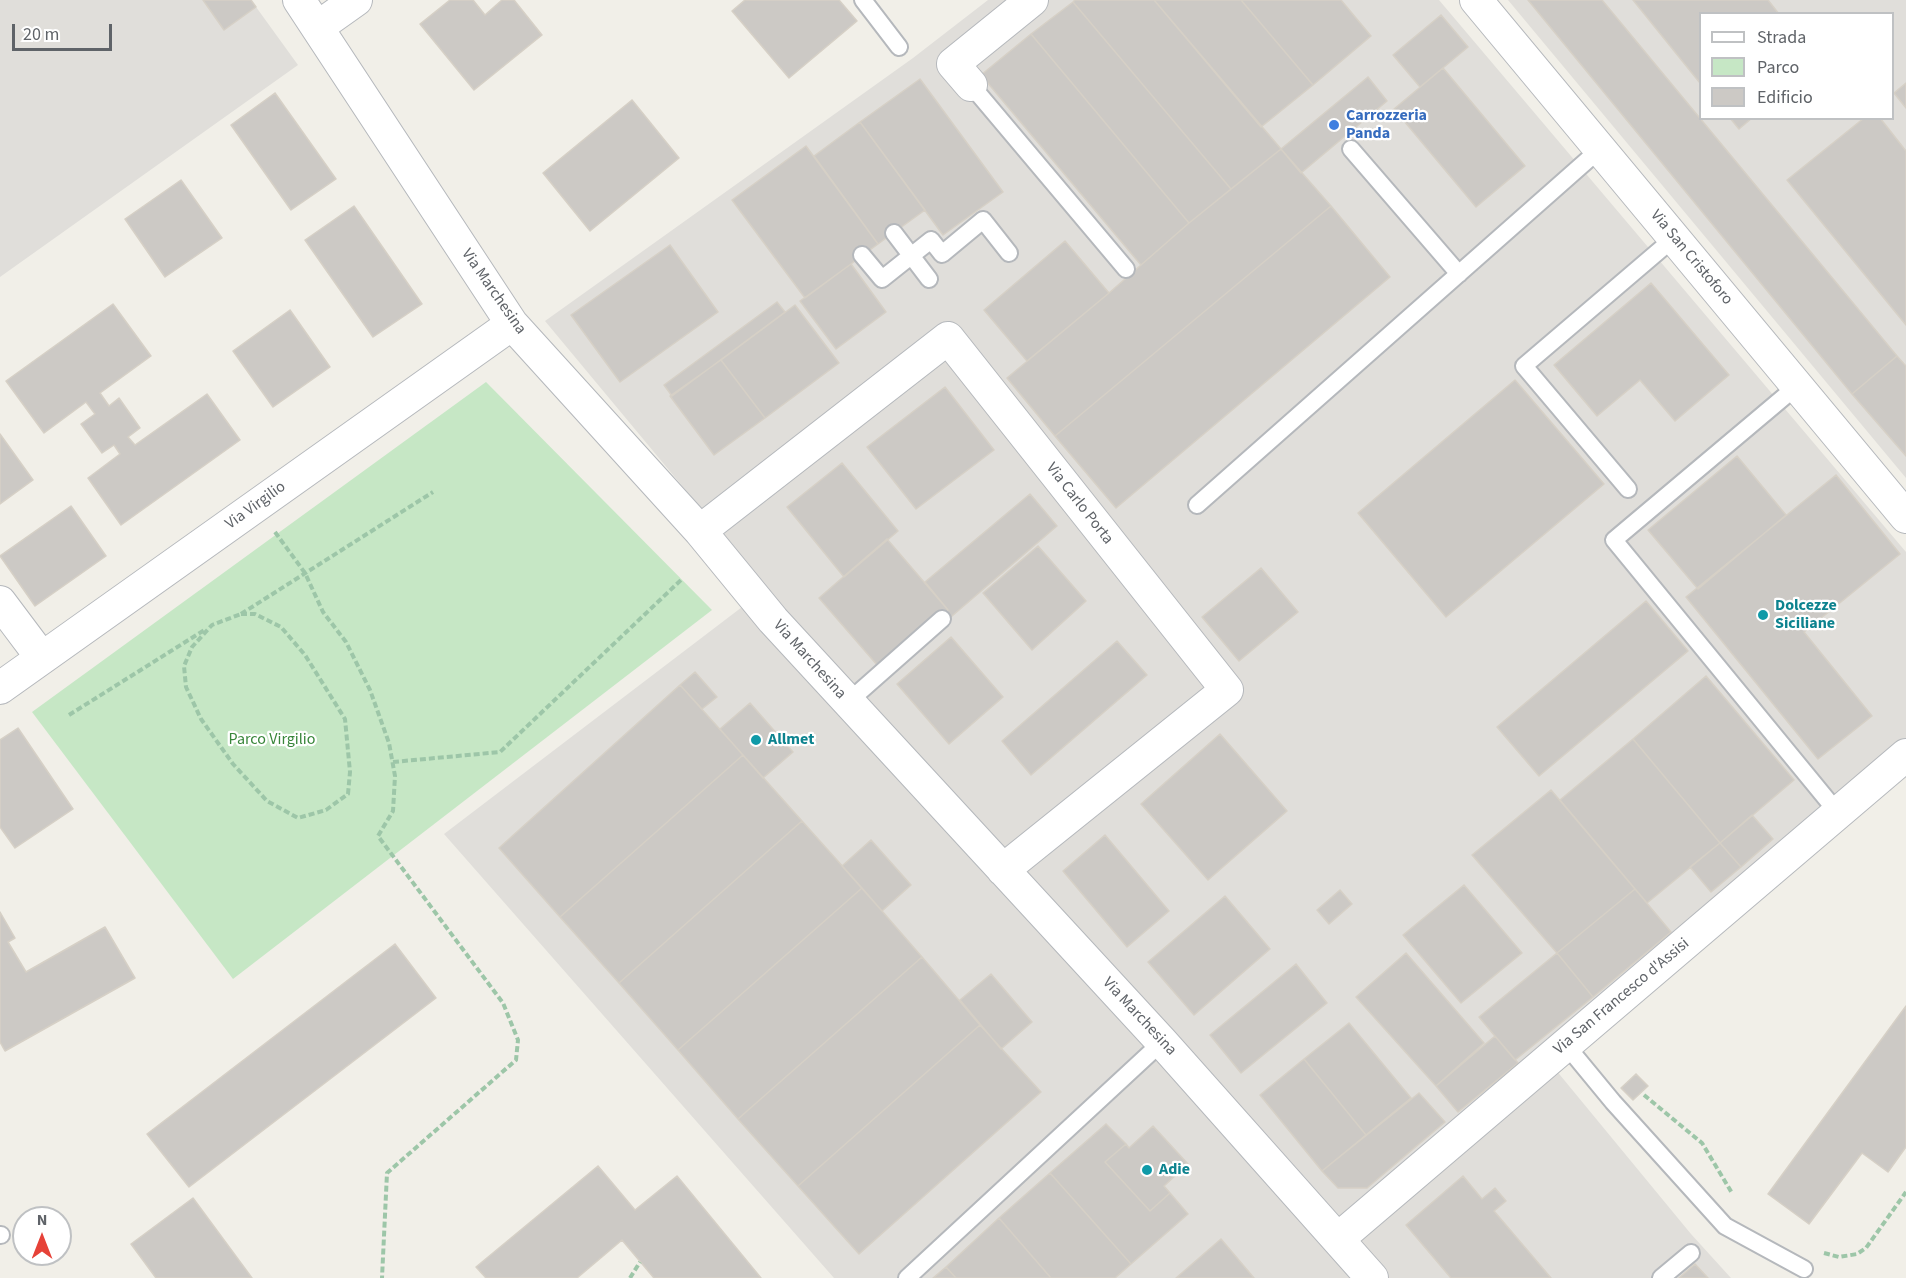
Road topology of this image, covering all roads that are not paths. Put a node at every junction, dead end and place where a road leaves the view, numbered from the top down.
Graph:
1 (300, 0) edge
2 (356, 0) edge
3 (862, 0) edge
4 (1032, 0) edge
5 (1476, 0) edge
6 (318, 27) junction
7 (899, 47) dead end
8 (970, 85) joint
9 (1351, 149) dead end
10 (1600, 149) junction
11 (894, 233) dead end
12 (1674, 238) junction
13 (1009, 253) dead end
14 (862, 255) dead end
15 (912, 256) junction
16 (1126, 269) dead end
17 (1459, 274) junction
18 (929, 279) dead end
19 (512, 324) junction
20 (1797, 386) junction
21 (1628, 489) dead end
22 (1197, 505) dead end
23 (1906, 516) edge
24 (700, 531) junction
25 (0, 602) edge
26 (942, 619) dead end
27 (42, 658) junction
28 (0, 688) edge
29 (848, 702) junction
30 (1906, 755) edge
31 (1838, 813) junction
32 (1003, 870) junction
33 (1162, 1042) junction
34 (1566, 1045) junction
35 (1338, 1239) junction
36 (1691, 1253) dead end
37 (1804, 1269) dead end
38 (907, 1278) edge
39 (1372, 1278) edge
40 (1661, 1278) edge

1 - 6 street, Via Marchesina
2 - 6 street
3 - 7 lane
4 - 8 street
5 - 10 street, Via San Cristoforo
6 - 19 street, Via Marchesina
8 - 16 lane
9 - 17 lane
10 - 12 street, Via San Cristoforo
10 - 17 lane
11 - 15 lane
12 - 20 street, Via San Cristoforo
12 - 21 lane
13 - 15 lane
14 - 15 lane
15 - 18 lane
17 - 22 lane
19 - 24 street, Via Marchesina
19 - 27 street, Via Virgilio
20 - 23 street, Via San Cristoforo
20 - 31 lane
24 - 29 street, Via Marchesina
24 - 32 street, Via Carlo Porta
25 - 27 street
26 - 29 lane
27 - 28 street, Via Virgilio
29 - 32 street, Via Marchesina
30 - 31 street, Via San Francesco d'Assisi
31 - 34 street, Via San Francesco d'Assisi
32 - 33 street, Via Marchesina
33 - 35 street, Via Marchesina
33 - 38 lane
34 - 35 street, Via San Francesco d'Assisi
34 - 37 lane
35 - 39 street, Via Marchesina
36 - 40 lane

